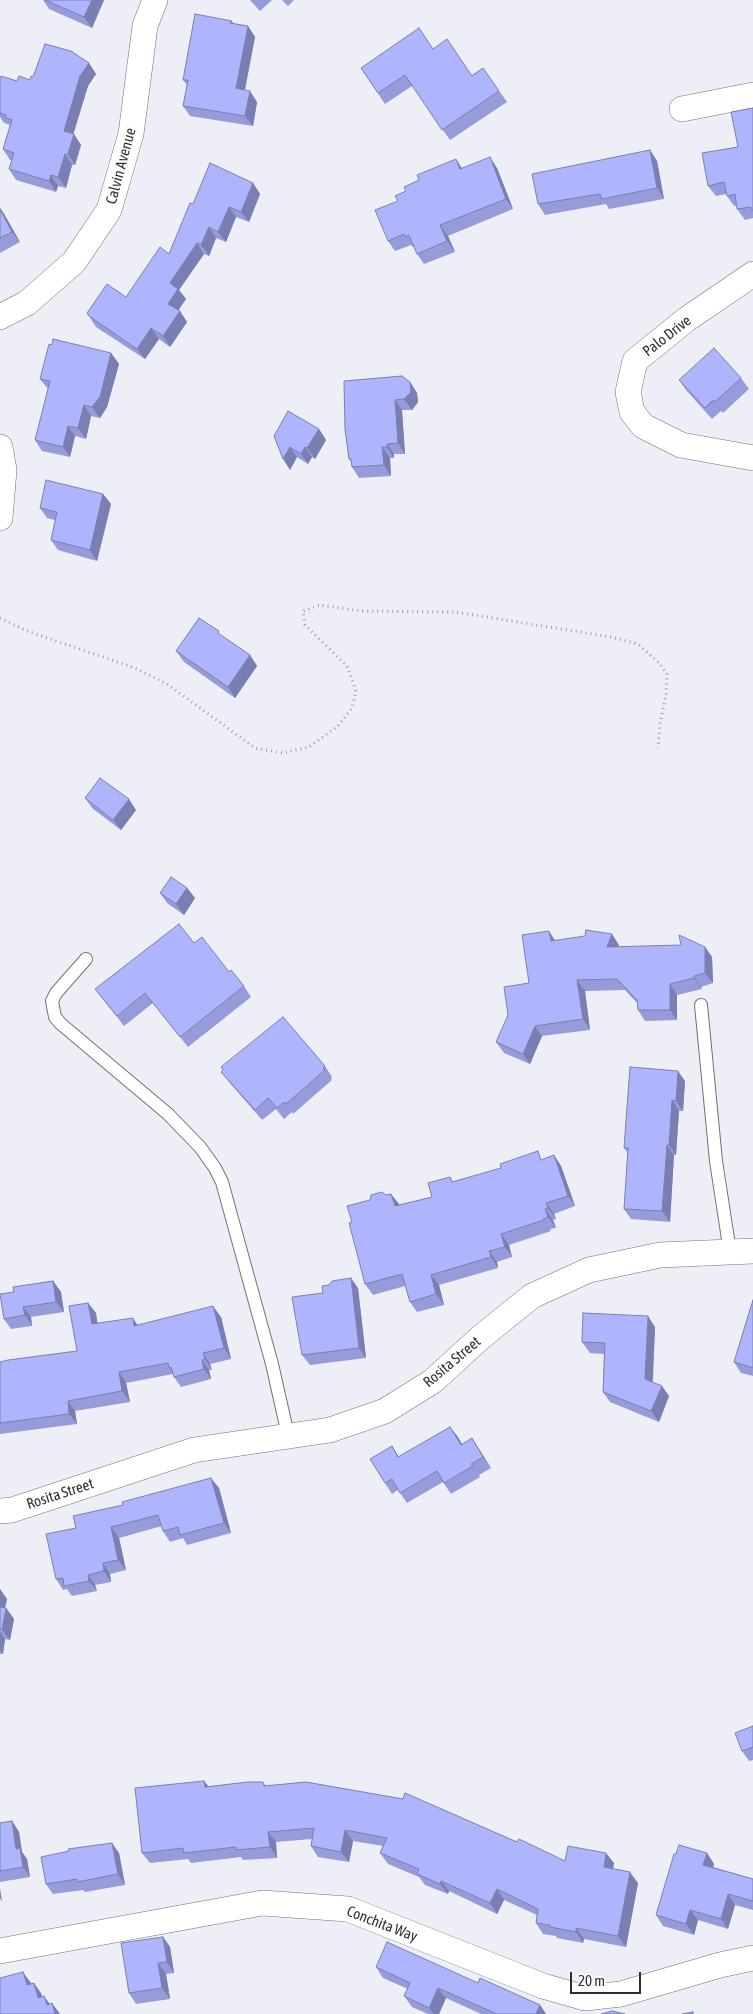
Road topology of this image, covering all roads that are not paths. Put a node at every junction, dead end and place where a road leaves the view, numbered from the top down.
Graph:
1 (155, 0) edge
2 (753, 95) edge
3 (682, 109) dead end
4 (753, 274) edge
5 (0, 317) edge
6 (0, 447) edge
7 (753, 458) edge
8 (0, 518) edge
9 (86, 959) dead end
10 (701, 1005) dead end
11 (742, 1252) edge
12 (288, 1435) junction
13 (0, 1511) edge
14 (0, 1951) edge
15 (753, 1958) edge

1 - 5 street, Calvin Avenue
2 - 3 street
4 - 7 street, Palo Drive
6 - 8 street
9 - 12 lane
10 - 11 lane
11 - 12 street, Rosita Street
12 - 13 street, Rosita Street
14 - 15 street, Conchita Way

